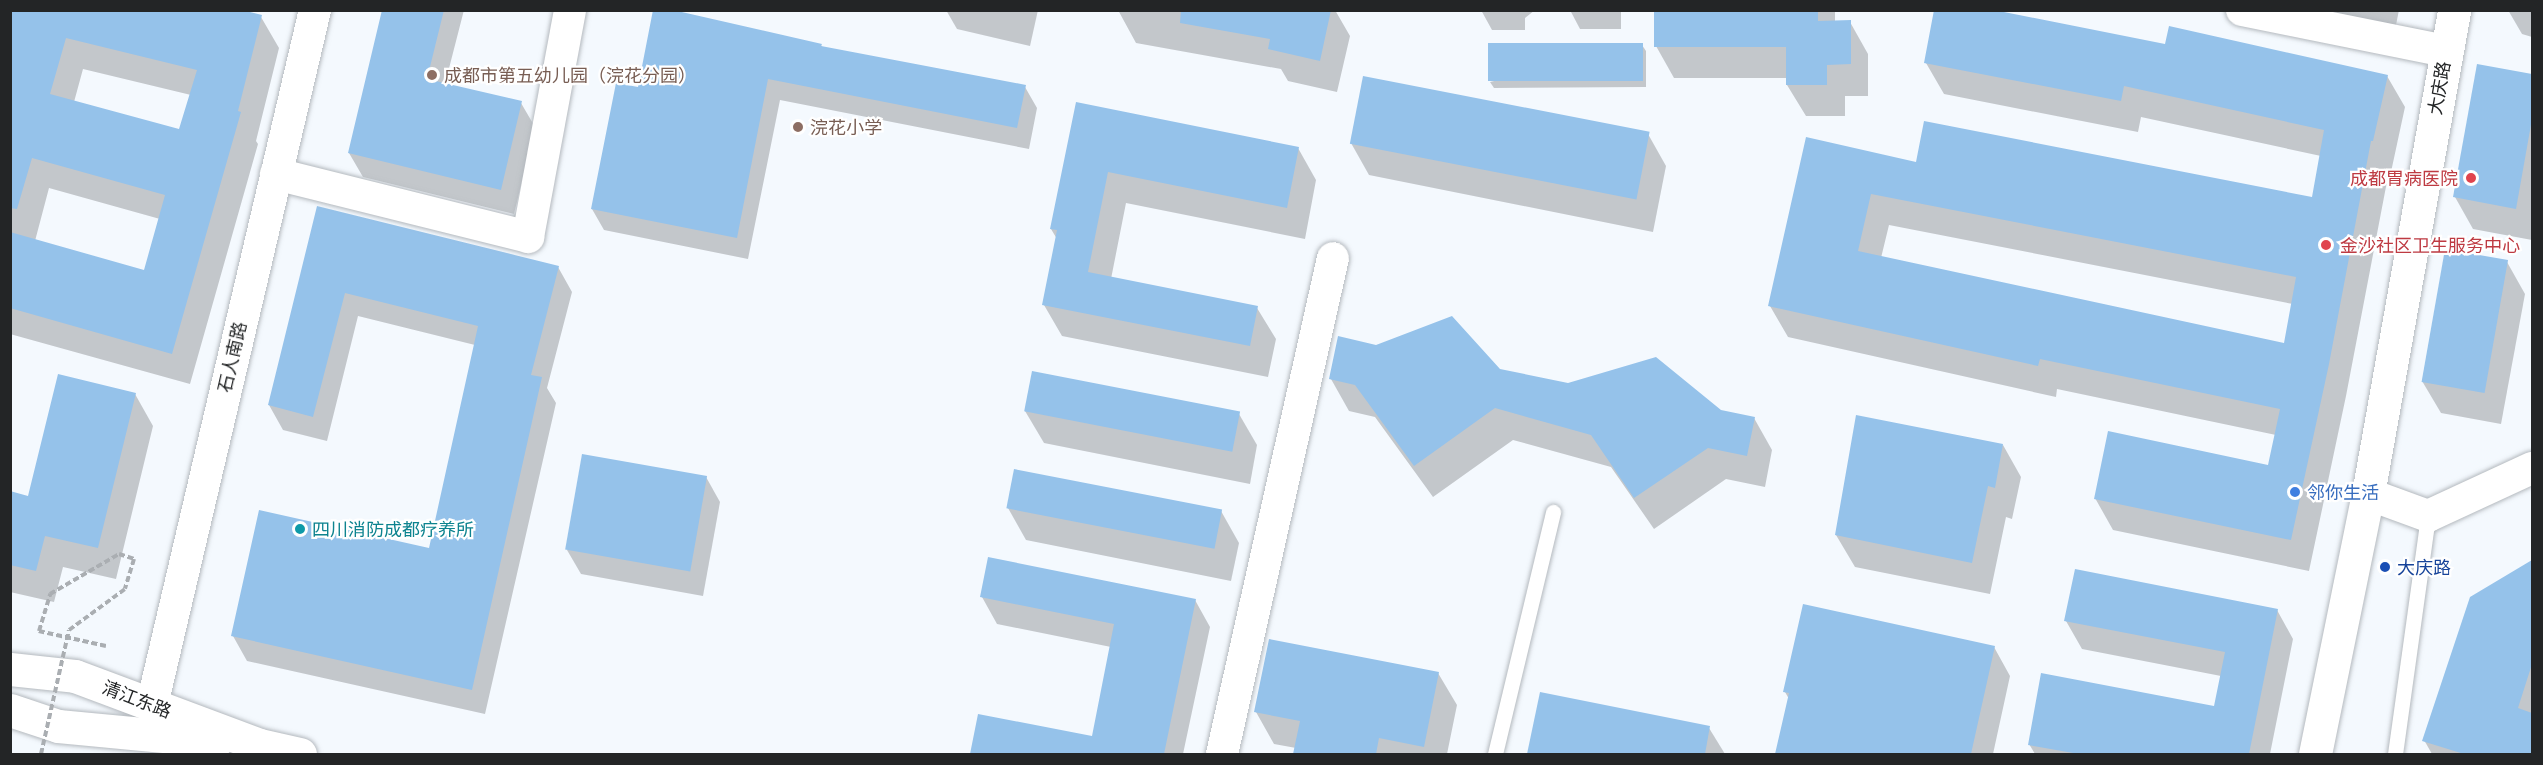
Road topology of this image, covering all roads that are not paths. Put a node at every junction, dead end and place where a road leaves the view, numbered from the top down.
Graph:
1 (315, 10) edge
2 (570, 10) edge
3 (2242, 10) edge
4 (2454, 10) edge
5 (2446, 51) junction
6 (276, 174) junction
7 (1333, 258) dead end
8 (2532, 468) edge
9 (2368, 494) junction
10 (1553, 512) dead end
11 (2428, 516) junction
12 (10, 669) edge
13 (152, 705) junction
14 (10, 710) edge
15 (260, 745) junction
16 (300, 754) edge
17 (1222, 754) edge
18 (1496, 754) edge
19 (2315, 754) edge
20 (2395, 754) edge

1 - 6 street, 石人南路
2 - 6 street
3 - 5 street, 大庆路
4 - 5 street
5 - 9 street, 大庆路
6 - 13 street, 石人南路
7 - 17 street
8 - 11 street
9 - 11 street
9 - 19 street, 大庆路
10 - 18 lane
11 - 20 lane
12 - 13 street, 清江东路
13 - 15 street, 清江东路
14 - 15 street, 清江东路
15 - 16 street, 清江东路

